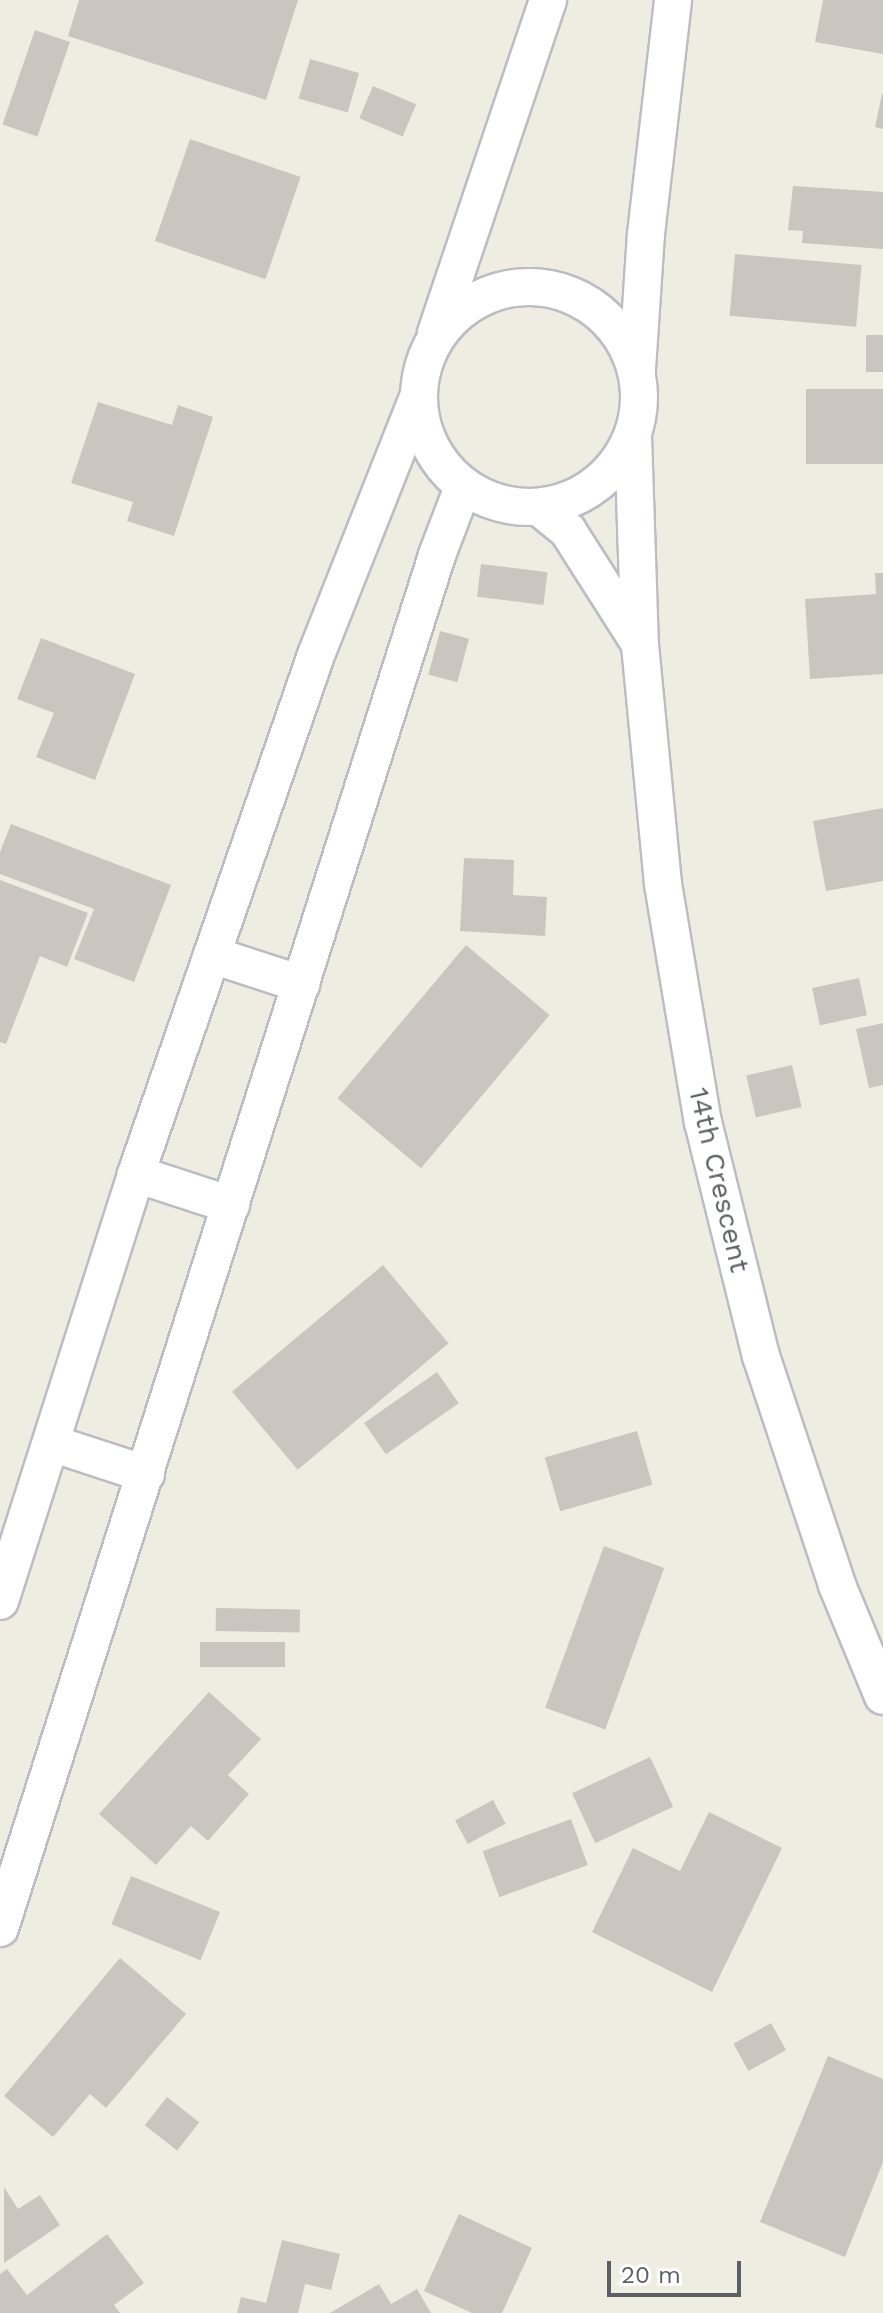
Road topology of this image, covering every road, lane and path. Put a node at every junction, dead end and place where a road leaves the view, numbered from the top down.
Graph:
1 (548, 0) edge
2 (673, 0) edge
3 (433, 342) junction
4 (637, 371) junction
5 (418, 398) junction
6 (633, 436) junction
7 (463, 487) junction
8 (540, 508) junction
9 (640, 645) junction
10 (212, 955) junction
11 (301, 984) junction
12 (136, 1174) junction
13 (231, 1205) junction
14 (51, 1443) junction
15 (146, 1474) junction
16 (0, 1601) edge
17 (883, 1696) edge
18 (0, 1928) edge

1 - 3 street
2 - 4 street
3 - 4 street
3 - 5 street
4 - 6 street
5 - 7 street
5 - 10 street
6 - 8 street
6 - 9 street, 14th Crescent
7 - 8 street
7 - 11 street
8 - 9 street, 14th Crescent
9 - 17 street, 14th Crescent
10 - 11 street
10 - 12 street
11 - 13 street
12 - 13 street
12 - 14 street
13 - 15 street
14 - 15 street
14 - 16 street
15 - 18 street

